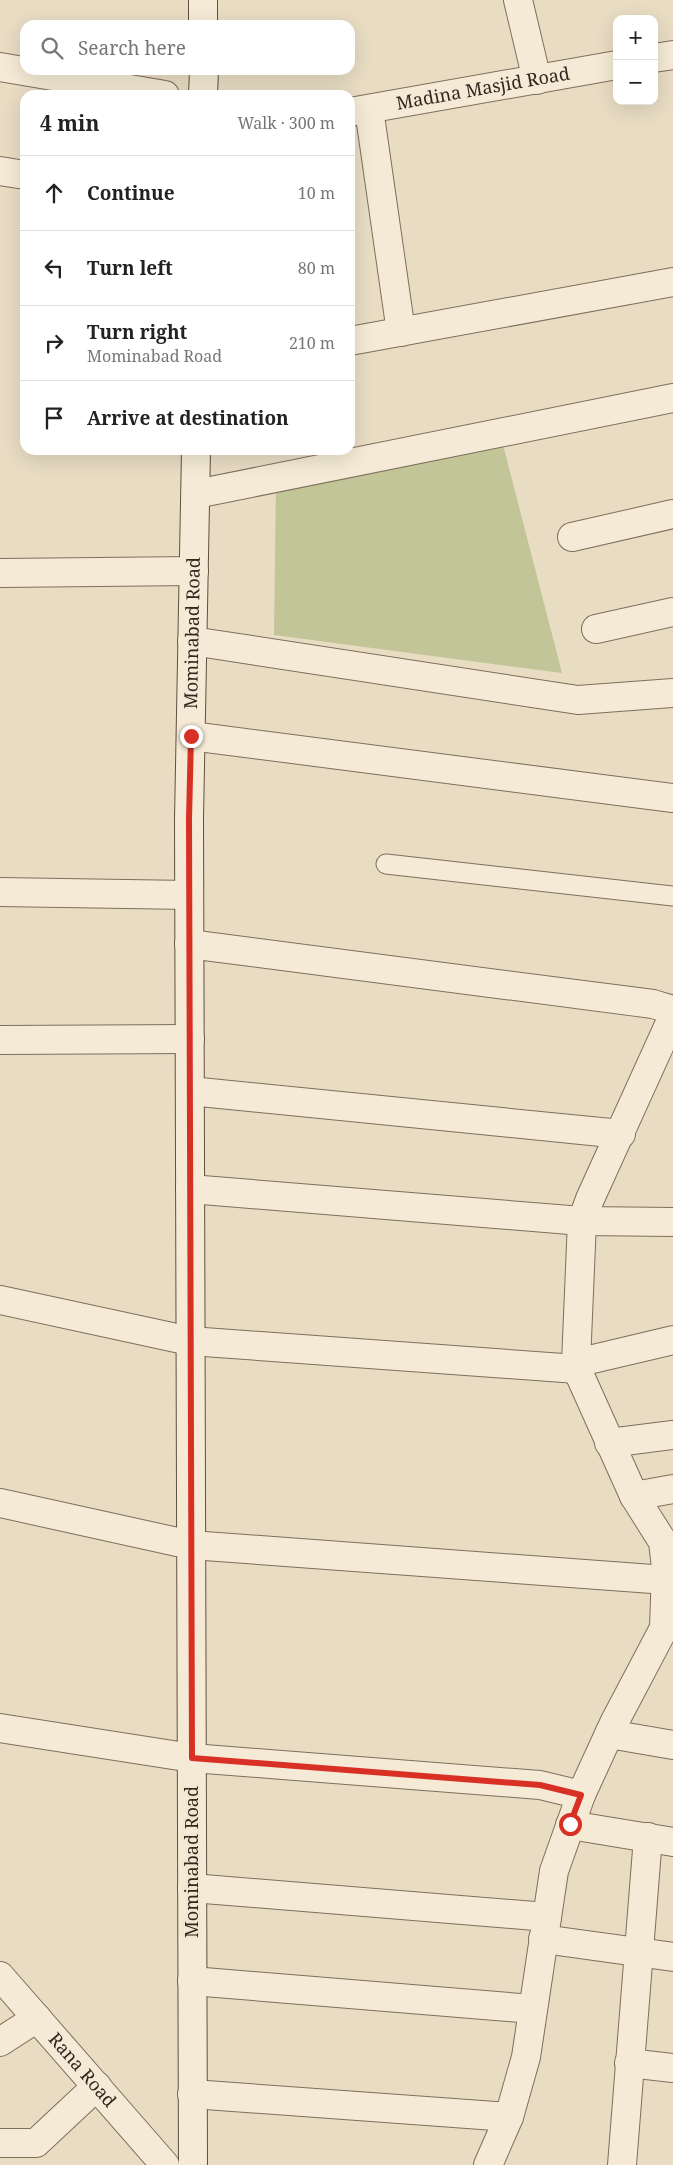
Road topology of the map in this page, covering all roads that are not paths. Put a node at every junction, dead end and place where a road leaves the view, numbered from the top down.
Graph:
1 (203, 0) edge
2 (518, 0) edge
3 (203, 20) edge
4 (673, 55) edge
5 (658, 57) edge
6 (0, 66) edge
7 (613, 66) edge
8 (20, 70) edge
9 (51, 75) edge
10 (204, 75) edge
11 (537, 80) junction
12 (137, 90) edge
13 (203, 90) edge
14 (360, 111) edge
15 (0, 171) edge
16 (20, 175) edge
17 (673, 282) edge
18 (401, 332) junction
19 (355, 340) edge
20 (673, 398) edge
21 (196, 455) edge
22 (196, 494) junction
23 (673, 514) edge
24 (572, 537) dead end
25 (194, 571) junction
26 (0, 573) edge
27 (673, 612) edge
28 (596, 629) dead end
29 (192, 641) junction
30 (673, 693) edge
31 (191, 736) junction
32 (673, 798) edge
33 (386, 864) dead end
34 (0, 892) edge
35 (189, 895) junction
36 (673, 896) edge
37 (189, 944) junction
38 (673, 1010) edge
39 (673, 1016) edge
40 (190, 1038) junction
41 (0, 1040) edge
42 (190, 1091) junction
43 (621, 1134) junction
44 (190, 1189) junction
45 (582, 1221) junction
46 (673, 1222) edge
47 (0, 1300) edge
48 (673, 1340) edge
49 (190, 1342) junction
50 (576, 1366) junction
51 (673, 1435) edge
52 (609, 1443) junction
53 (673, 1489) edge
54 (634, 1496) junction
55 (0, 1503) edge
56 (191, 1546) junction
57 (669, 1579) edge
58 (669, 1629) edge
59 (0, 1728) edge
60 (609, 1734) junction
61 (673, 1745) edge
62 (192, 1758) junction
63 (581, 1795) junction
64 (570, 1824) junction
65 (660, 1840) edge
66 (192, 1888) junction
67 (545, 1928) junction
68 (638, 1952) junction
69 (673, 1958) edge
70 (0, 1976) edge
71 (192, 1981) junction
72 (533, 2009) junction
73 (38, 2018) junction
74 (0, 2042) edge
75 (629, 2063) junction
76 (673, 2068) edge
77 (97, 2086) junction
78 (192, 2094) junction
79 (510, 2117) junction
80 (0, 2143) edge
81 (628, 2164) edge
82 (165, 2165) edge
83 (193, 2165) edge
84 (488, 2165) edge

1 - 3 street
2 - 11 street
4 - 5 street
6 - 8 street
7 - 11 street, Madina Masjid Road
9 - 12 street
10 - 13 street
11 - 14 street, Madina Masjid Road
14 - 18 street
15 - 16 street
17 - 18 street
18 - 19 street
20 - 22 street
21 - 22 street, Mominabad Road
22 - 25 street, Mominabad Road
23 - 24 street
25 - 26 street
25 - 29 street, Mominabad Road
27 - 28 street
29 - 30 street
29 - 31 street, Mominabad Road
31 - 32 street
31 - 35 street, Mominabad Road
33 - 36 lane
34 - 35 street
35 - 37 street, Mominabad Road
37 - 38 street
37 - 40 street, Mominabad Road
39 - 43 street
40 - 41 street
40 - 42 street, Mominabad Road
42 - 43 street
42 - 44 street, Mominabad Road
43 - 45 street
44 - 45 street
44 - 49 street, Mominabad Road
45 - 46 street
45 - 50 street
47 - 49 street
48 - 50 street
49 - 50 street
49 - 56 street, Mominabad Road
50 - 52 street
51 - 52 street
52 - 54 street
53 - 54 street
54 - 57 street
55 - 56 street
56 - 57 street
56 - 62 street, Mominabad Road
57 - 58 street
58 - 60 street
59 - 62 street
60 - 61 street
60 - 63 street
62 - 63 street
62 - 66 street, Mominabad Road
63 - 64 street
64 - 65 street
64 - 67 street
65 - 68 street
66 - 67 street
66 - 71 street, Mominabad Road
67 - 68 street
67 - 72 street
68 - 69 street
68 - 75 street
70 - 73 street, Rana Road
71 - 72 street
71 - 78 street, Mominabad Road
72 - 79 street
73 - 74 street
73 - 77 street, Rana Road
75 - 76 street
75 - 81 street
77 - 80 street
77 - 82 street, Rana Road
78 - 79 street
78 - 83 street, Mominabad Road
79 - 84 street

